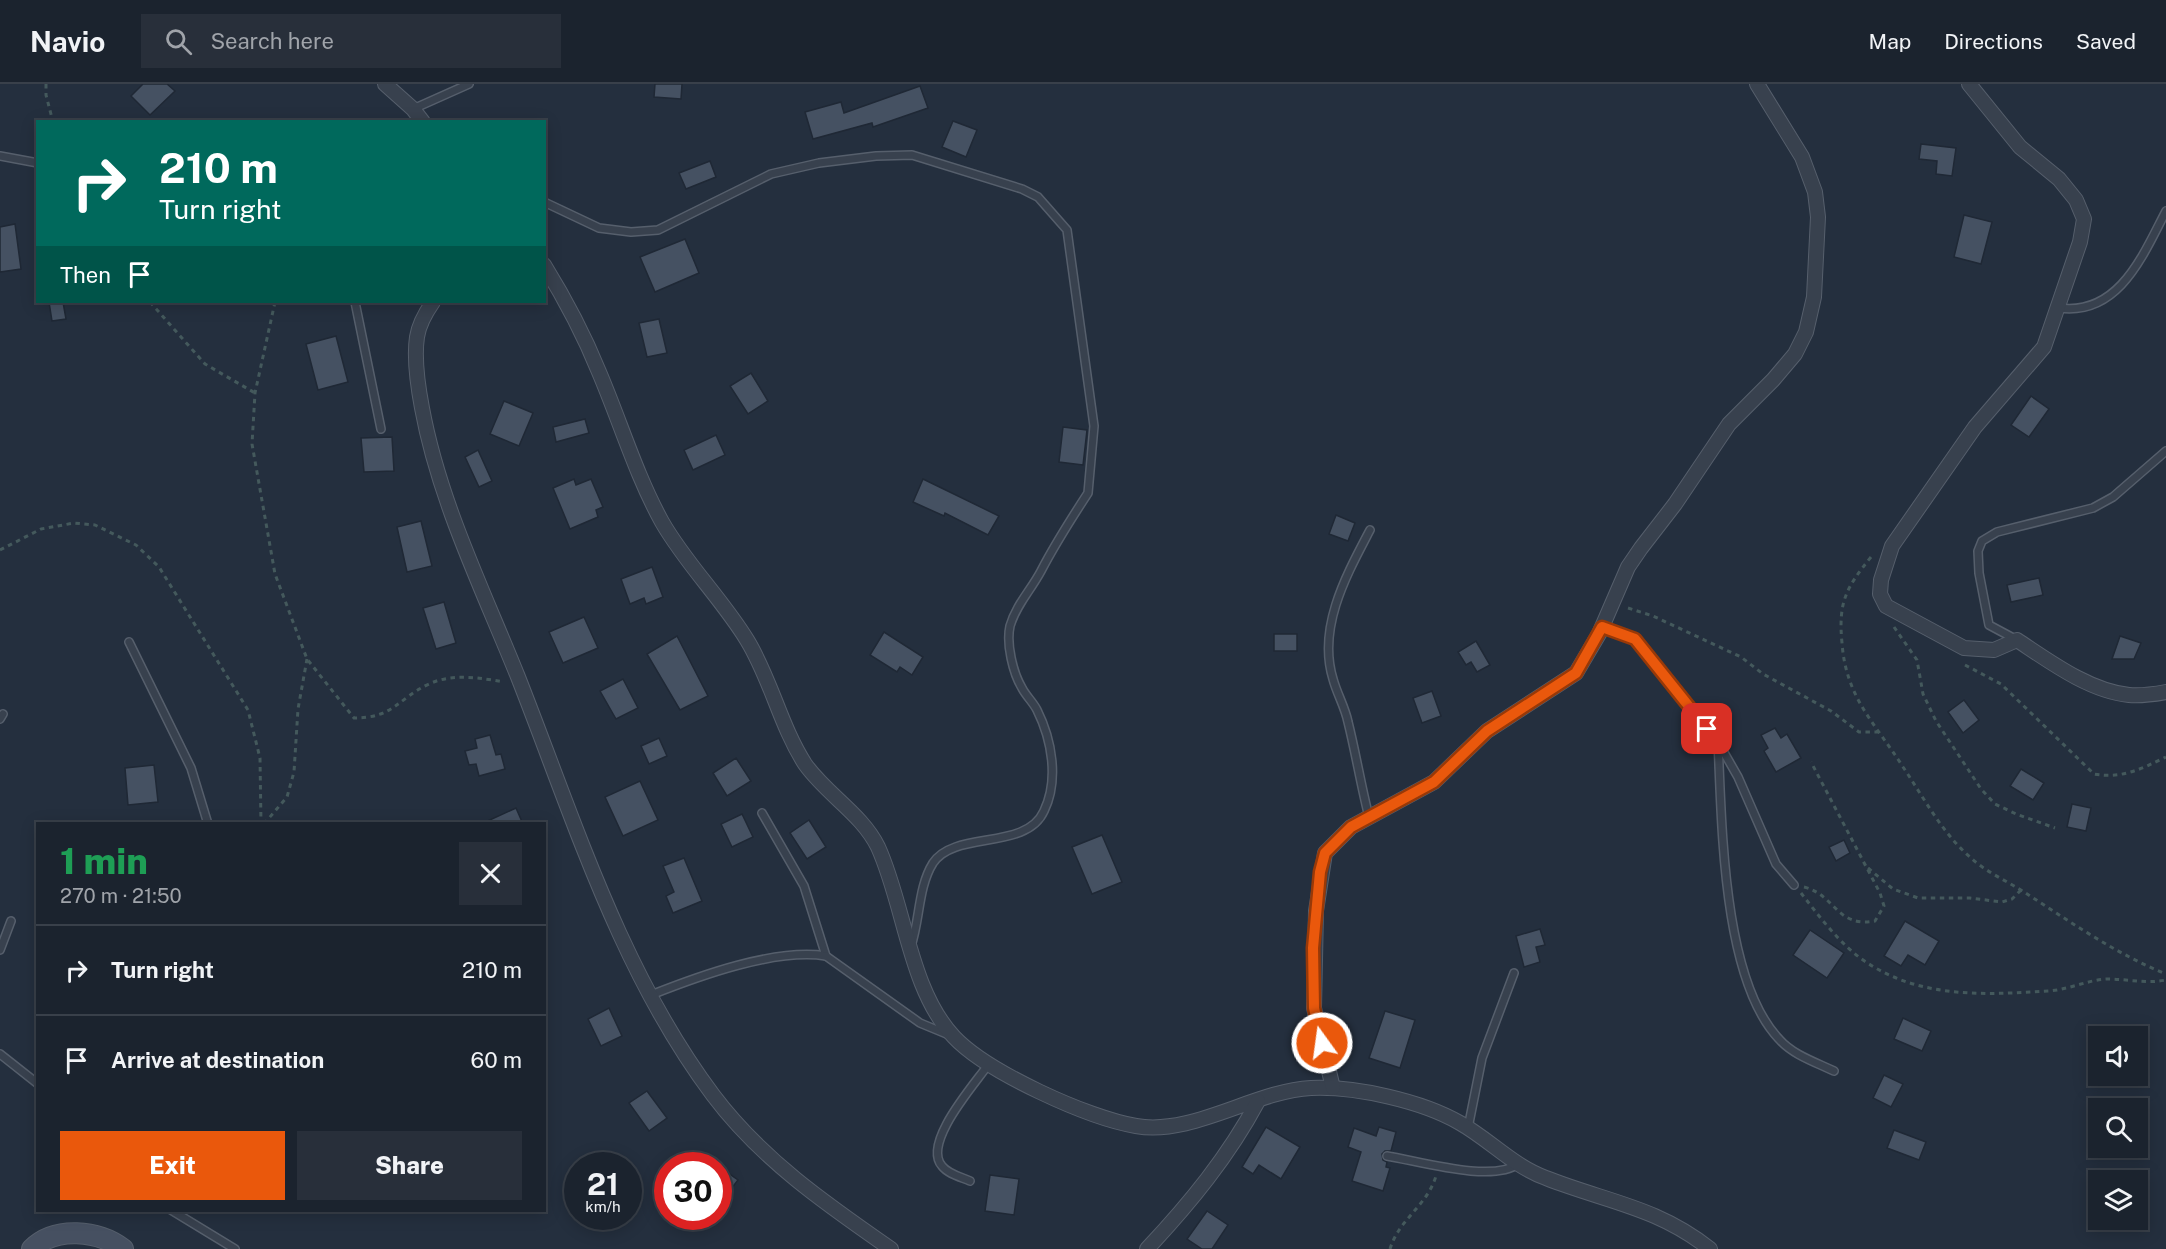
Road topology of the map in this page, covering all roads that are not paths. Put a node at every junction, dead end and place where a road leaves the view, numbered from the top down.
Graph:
1 (385, 84) edge
2 (469, 84) edge
3 (1757, 84) edge
4 (1969, 84) edge
5 (413, 109) junction
6 (421, 120) edge
7 (0, 156) edge
8 (36, 163) edge
9 (546, 203) edge
10 (2166, 211) edge
11 (546, 268) edge
12 (559, 291) junction
13 (546, 294) edge
14 (355, 303) edge
15 (433, 303) edge
16 (2059, 308) junction
17 (381, 429) dead end
18 (2166, 451) edge
19 (1370, 530) dead end
20 (1602, 627) junction
21 (2017, 640) junction
22 (129, 642) dead end
23 (2166, 692) edge
24 (1718, 742) junction
25 (762, 813) dead end
26 (1370, 817) junction
27 (207, 822) edge
28 (1794, 885) road end
29 (11, 921) dead end
30 (911, 949) junction
31 (0, 950) edge
32 (826, 956) junction
33 (1514, 973) dead end
34 (651, 995) junction
35 (954, 1037) junction
36 (0, 1054) edge
37 (988, 1065) junction
38 (1834, 1071) dead end
39 (36, 1082) edge
40 (1333, 1088) junction
41 (1258, 1101) junction
42 (1468, 1128) junction
43 (1387, 1156) dead end
44 (1518, 1164) junction
45 (970, 1181) dead end
46 (174, 1212) edge
47 (32, 1249) edge
48 (123, 1249) edge
49 (235, 1249) edge
50 (891, 1249) edge
51 (1147, 1249) edge
52 (1710, 1249) edge

1 - 5 street
2 - 5 lane
3 - 20 street
4 - 16 street
5 - 6 street
7 - 8 lane
9 - 30 lane
10 - 16 lane
11 - 12 street
12 - 13 street
12 - 30 street
14 - 17 lane
15 - 34 street
16 - 21 street
18 - 21 lane
19 - 26 lane
20 - 24 lane
20 - 26 street
21 - 23 street
22 - 27 lane
24 - 28 lane
24 - 38 lane
25 - 32 lane
26 - 40 street
29 - 31 lane
30 - 35 street
32 - 34 lane
32 - 35 lane
33 - 42 lane
34 - 50 street
35 - 37 street
36 - 39 lane
37 - 41 street
37 - 45 lane
40 - 41 street
40 - 42 street
41 - 51 street
42 - 44 street
43 - 44 lane
44 - 52 street
46 - 49 lane
47 - 48 street

